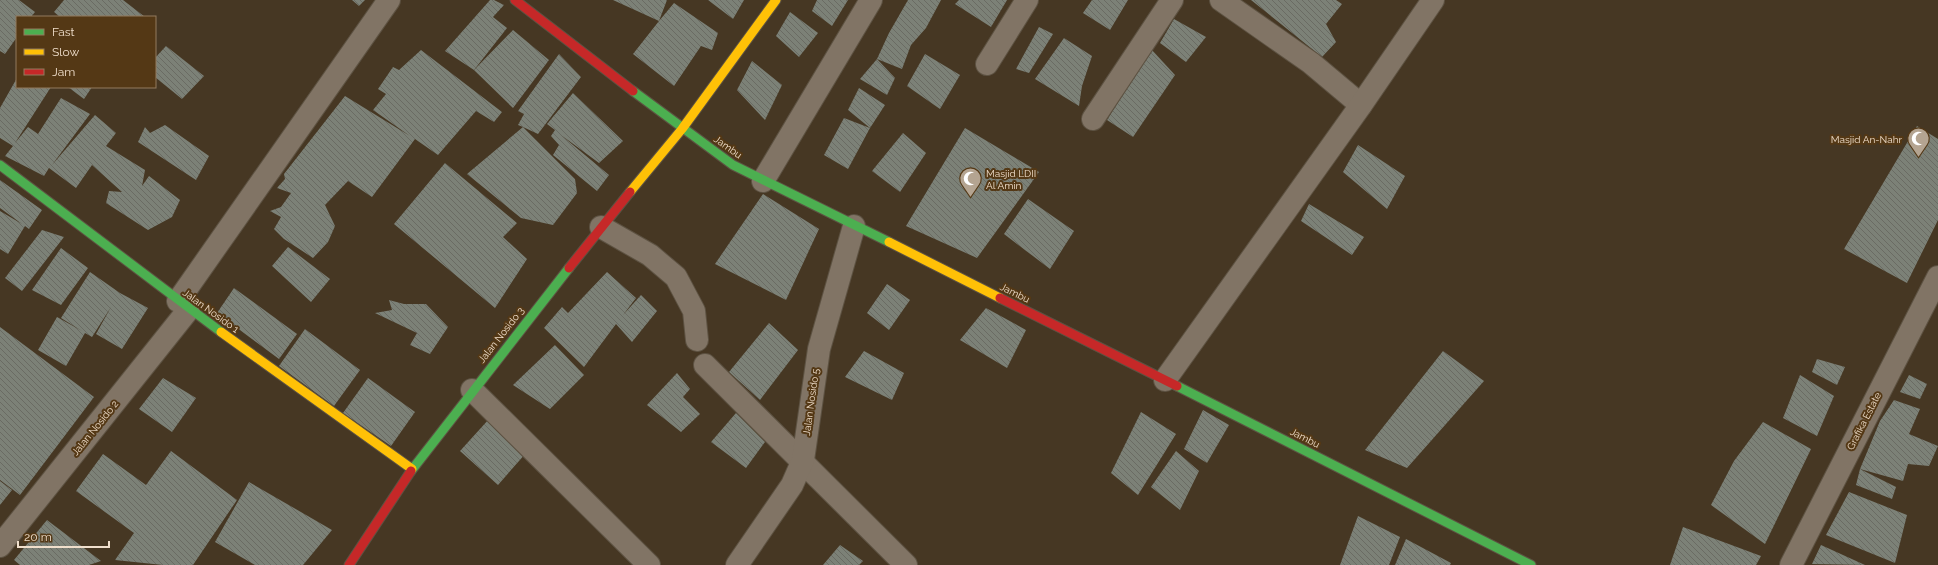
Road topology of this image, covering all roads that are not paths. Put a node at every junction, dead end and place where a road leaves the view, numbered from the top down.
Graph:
1 (389, 0) edge
2 (515, 0) edge
3 (776, 0) edge
4 (870, 0) edge
5 (1027, 0) edge
6 (1172, 0) edge
7 (1221, 0) edge
8 (1433, 0) edge
9 (987, 64) dead end
10 (1361, 105) junction
11 (1093, 119) dead end
12 (682, 129) junction
13 (0, 165) edge
14 (764, 181) junction
15 (854, 226) junction
16 (601, 227) junction
17 (1938, 277) edge
18 (184, 305) junction
19 (697, 340) dead end
20 (705, 365) dead end
21 (1165, 380) junction
22 (472, 390) junction
23 (803, 460) junction
24 (412, 469) junction
25 (0, 546) edge
26 (349, 565) edge
27 (649, 565) edge
28 (738, 565) edge
29 (906, 565) edge
30 (1531, 565) edge
31 (1791, 565) edge

1 - 18 street, Jalan Nosido 2
2 - 12 street, Jambu
3 - 12 street, Jalan Nosido 3
4 - 14 street
5 - 9 street
6 - 11 street
7 - 10 street
8 - 10 street
10 - 21 street
12 - 14 street, Jambu
12 - 16 street, Jalan Nosido 3
13 - 18 street, Jalan Nosido 1
14 - 15 street, Jambu
15 - 21 street, Jambu
15 - 23 street, Jalan Nosido 5
16 - 19 street
16 - 22 street, Jalan Nosido 3
17 - 31 street, Grafika Estate
18 - 24 street, Jalan Nosido 1
18 - 25 street, Jalan Nosido 2
20 - 23 street
21 - 30 street, Jambu
22 - 24 street, Jalan Nosido 3
22 - 27 street
23 - 28 street, Jalan Nosido 5
23 - 29 street
24 - 26 street, Jalan Nosido 3

